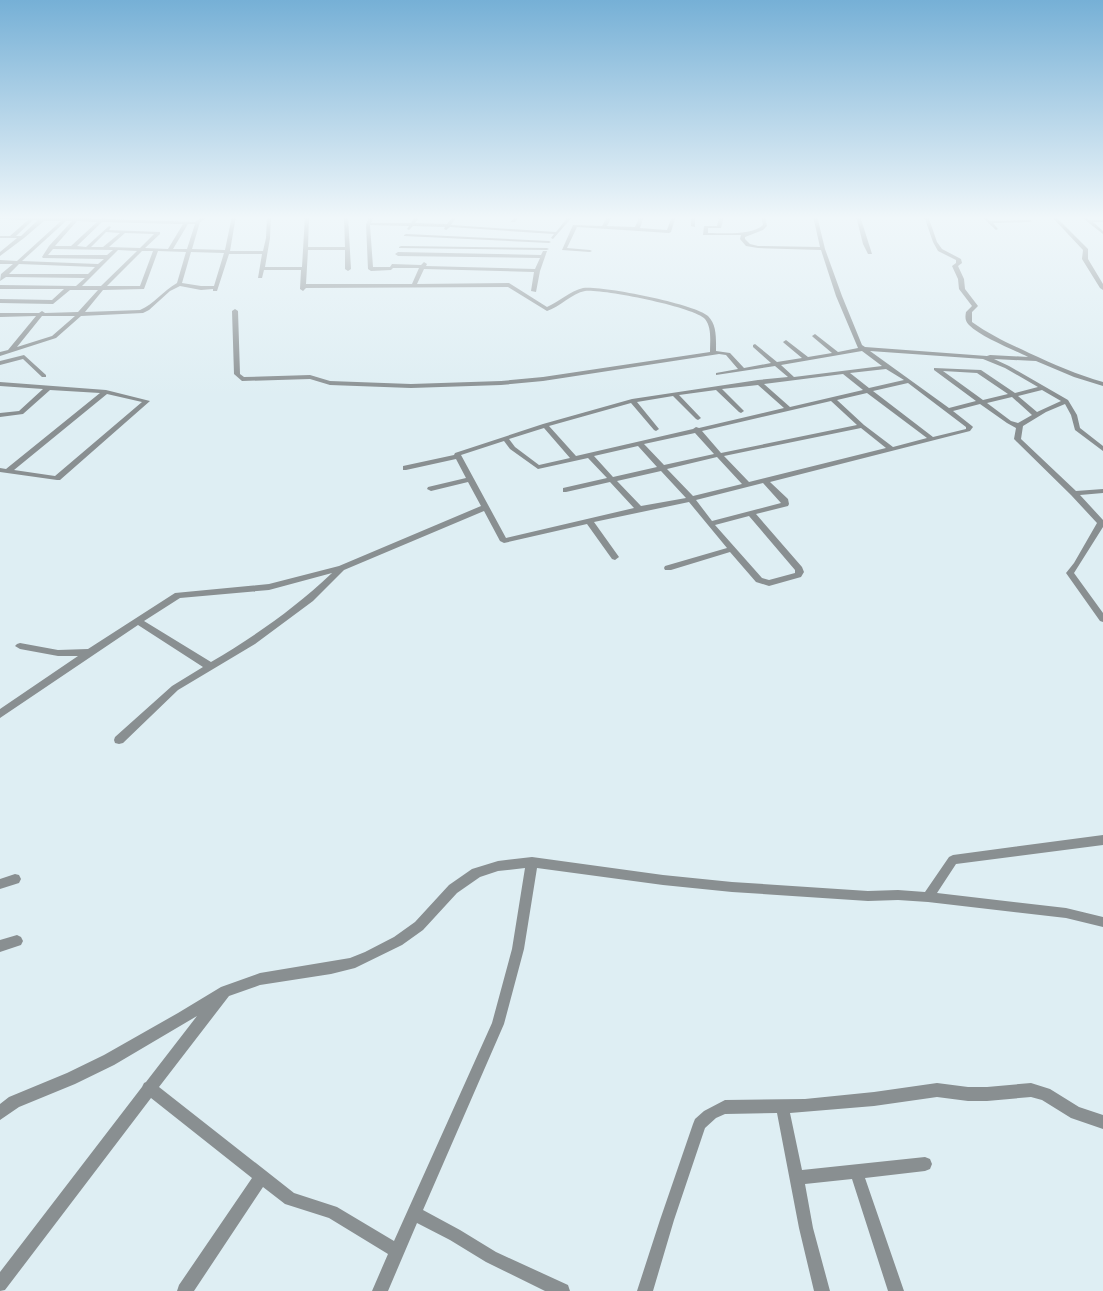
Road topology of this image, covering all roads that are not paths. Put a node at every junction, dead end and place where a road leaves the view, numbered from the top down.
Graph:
1 (90, 276) edge
2 (114, 276) edge
3 (146, 276) edge
4 (181, 276) edge
5 (220, 276) edge
6 (304, 276) edge
7 (417, 276) edge
8 (536, 276) edge
9 (832, 276) edge
10 (960, 276) edge
11 (1096, 276) edge
12 (179, 284) junction
13 (414, 285) junction
14 (0, 287) edge
15 (69, 288) junction
16 (77, 288) junction
17 (102, 288) junction
18 (1103, 288) edge
19 (534, 291) dead end
20 (0, 301) edge
21 (53, 302) junction
22 (235, 311) dead end
23 (40, 314) junction
24 (80, 314) junction
25 (0, 315) edge
26 (7, 315) junction
27 (0, 322) edge
28 (815, 336) dead end
29 (786, 342) dead end
30 (755, 346) dead end
31 (863, 349) junction
32 (10, 351) junction
33 (713, 352) junction
34 (836, 353) junction
35 (0, 354) edge
36 (984, 357) junction
37 (806, 358) junction
38 (1041, 359) junction
39 (0, 363) edge
40 (776, 364) junction
41 (887, 367) junction
42 (742, 369) junction
43 (844, 372) junction
44 (718, 374) dead end
45 (44, 376) dead end
46 (792, 378) junction
47 (909, 381) junction
48 (758, 382) junction
49 (0, 384) edge
50 (1103, 384) edge
51 (48, 388) junction
52 (717, 388) junction
53 (1043, 388) junction
54 (869, 391) junction
55 (106, 392) junction
56 (674, 394) junction
57 (1014, 395) junction
58 (831, 398) junction
59 (1066, 401) junction
60 (632, 402) junction
61 (982, 402) junction
62 (788, 408) junction
63 (947, 410) junction
64 (741, 411) dead end
65 (0, 415) edge
66 (1036, 416) junction
67 (698, 418) dead end
68 (545, 425) junction
69 (862, 426) junction
70 (1020, 427) junction
71 (656, 429) dead end
72 (696, 429) junction
73 (931, 438) junction
74 (506, 439) junction
75 (639, 443) junction
76 (890, 448) junction
77 (1103, 449) edge
78 (589, 455) junction
79 (458, 456) junction
80 (718, 456) junction
81 (574, 458) junction
82 (406, 468) dead end
83 (664, 468) junction
84 (4, 471) edge
85 (471, 479) junction
86 (612, 480) junction
87 (765, 481) junction
88 (747, 485) junction
89 (431, 489) dead end
90 (566, 490) dead end
91 (1103, 491) edge
92 (1074, 493) junction
93 (691, 499) junction
94 (486, 507) junction
95 (639, 509) junction
96 (750, 514) junction
97 (590, 522) junction
98 (710, 524) junction
99 (1102, 524) edge
100 (732, 549) junction
101 (615, 557) dead end
102 (342, 568) junction
103 (668, 568) dead end
104 (1103, 619) edge
105 (138, 621) junction
106 (20, 646) dead end
107 (90, 652) junction
108 (211, 667) junction
109 (0, 714) edge
110 (119, 740) dead end
111 (1103, 840) edge
112 (532, 862) junction
113 (16, 880) dead end
114 (0, 884) edge
115 (928, 897) junction
116 (1103, 922) edge
117 (17, 941) dead end
118 (0, 946) edge
119 (225, 991) junction
120 (149, 1088) junction
121 (782, 1106) junction
122 (0, 1113) edge
123 (1103, 1122) edge
124 (925, 1164) dead end
125 (856, 1171) junction
126 (262, 1176) junction
127 (798, 1178) junction
128 (414, 1213) junction
129 (397, 1251) junction
130 (0, 1284) edge
131 (560, 1290) edge
132 (185, 1291) edge
133 (380, 1291) edge
134 (645, 1291) edge
135 (822, 1291) edge
136 (896, 1291) edge

1 - 16 street
2 - 17 street
3 - 17 street
4 - 12 street
5 - 12 street
6 - 13 street
7 - 13 street
8 - 19 street
9 - 31 street
10 - 38 street
11 - 18 street
12 - 24 street
13 - 33 street
14 - 15 street
15 - 16 street
15 - 21 street
16 - 17 street
17 - 24 street
20 - 21 street
21 - 23 street
22 - 33 street
23 - 24 street
23 - 26 street
23 - 32 street
24 - 32 street
25 - 26 street
26 - 27 street
28 - 34 street
29 - 37 street
30 - 40 street
31 - 34 street
31 - 36 street
31 - 41 street
32 - 35 street
33 - 42 street
34 - 37 street
36 - 38 street
36 - 53 street
37 - 40 street
38 - 50 street
39 - 45 street
40 - 42 street
40 - 46 street
41 - 43 street
41 - 47 street
42 - 44 street
43 - 46 street
43 - 54 street
46 - 48 street
47 - 54 street
47 - 63 street
48 - 52 street
48 - 62 street
49 - 51 street
51 - 55 street
51 - 65 street
52 - 56 street
52 - 64 street
53 - 57 street
53 - 59 street
54 - 58 street
54 - 73 street
55 - 84 street
55 - 84 street
56 - 60 street
56 - 67 street
57 - 61 street
57 - 61 street
57 - 66 street
58 - 62 street
58 - 69 street
59 - 66 street
59 - 77 street
60 - 68 street
60 - 71 street
61 - 63 street
61 - 70 street
62 - 72 street
63 - 73 street
66 - 70 street
68 - 74 street
68 - 81 street
69 - 76 street
69 - 80 street
70 - 92 street
72 - 75 street
72 - 80 street
73 - 76 street
74 - 79 street
74 - 81 street
75 - 78 street
75 - 83 street
76 - 87 street
78 - 81 street
78 - 86 street
79 - 82 street
79 - 85 street
80 - 83 street
80 - 88 street
83 - 86 street
83 - 93 street
85 - 89 street
85 - 94 street
86 - 90 street
86 - 95 street
87 - 88 street
87 - 96 street
88 - 93 street
91 - 92 street
92 - 99 street
93 - 95 street
93 - 98 street
94 - 97 street
94 - 102 street
95 - 97 street
96 - 98 street
96 - 100 street
97 - 101 street
98 - 100 street
99 - 104 street
100 - 103 street
102 - 105 street
102 - 108 street
105 - 107 street
105 - 108 street
106 - 107 street
107 - 109 street
108 - 110 street
111 - 115 street
112 - 115 street
112 - 119 street
112 - 128 street
113 - 114 street
115 - 116 street
117 - 118 street
119 - 120 street
119 - 122 street
120 - 126 street
120 - 130 street
121 - 123 street
121 - 127 street
121 - 134 street
124 - 125 street
125 - 127 street
125 - 136 street
126 - 129 street
126 - 132 street
127 - 135 street
128 - 129 street
128 - 131 street
129 - 133 street

